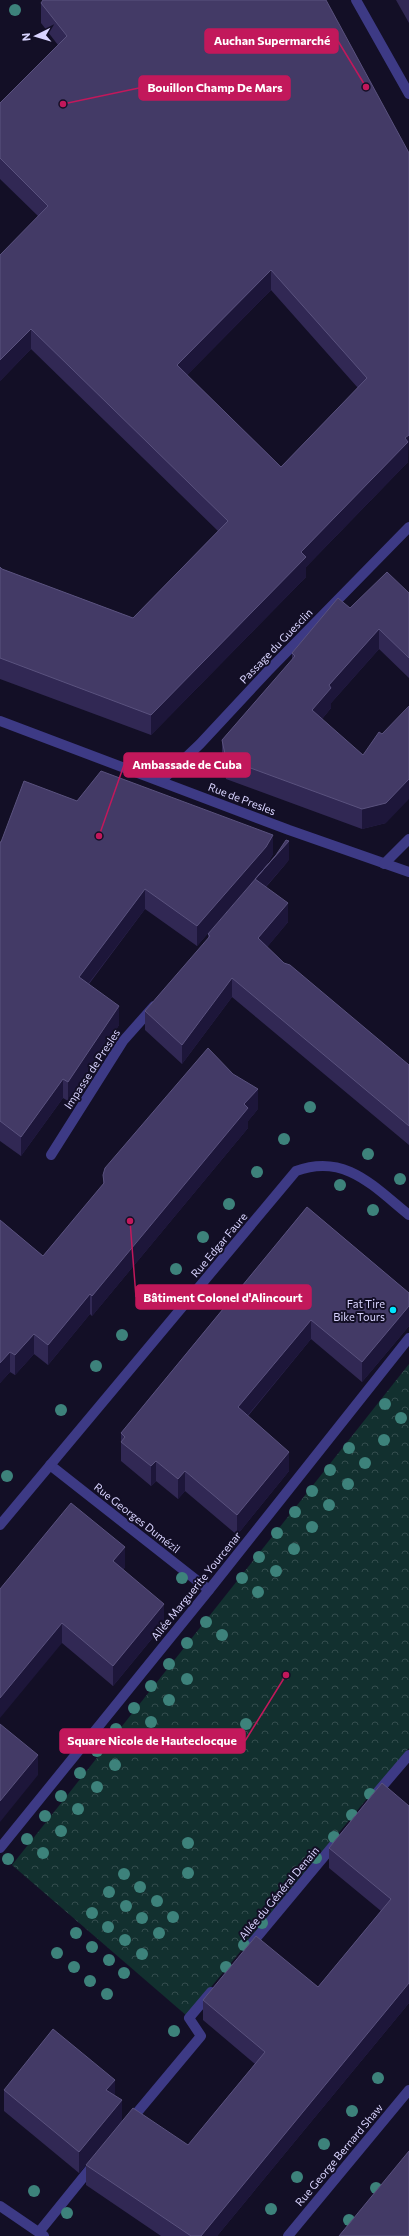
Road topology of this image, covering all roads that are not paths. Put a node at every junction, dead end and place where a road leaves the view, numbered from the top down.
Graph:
1 (356, 0) edge
2 (409, 94) edge
3 (409, 528) edge
4 (0, 721) edge
5 (161, 781) junction
6 (289, 830) junction
7 (409, 839) edge
8 (285, 842) edge
9 (384, 864) junction
10 (409, 872) edge
11 (159, 999) edge
12 (51, 1155) dead end
13 (409, 1215) edge
14 (409, 1338) edge
15 (50, 1465) junction
16 (0, 1525) edge
17 (209, 1590) junction
18 (409, 1755) edge
19 (368, 1804) edge
20 (343, 1834) edge
21 (0, 1848) edge
22 (240, 1957) edge
23 (220, 1982) edge
24 (409, 2090) edge
25 (122, 2132) edge
26 (102, 2155) edge
27 (0, 2206) edge
28 (42, 2234) edge
29 (288, 2236) edge

1 - 2 street
3 - 5 street, Passage du Guesclin
4 - 5 street, Rue de Presles
5 - 6 street, Rue de Presles
6 - 8 street
6 - 9 street, Rue de Presles
7 - 9 street
9 - 10 street, Rue de Presles
11 - 12 street, Impasse de Presles
13 - 15 street, Rue Edgar Faure
14 - 17 street, Allée Marguerite Yourcenar
15 - 16 street, Rue Edgar Faure
15 - 17 street, Rue Georges Dumézil
17 - 21 street, Allée Marguerite Yourcenar
18 - 19 street
20 - 22 street, Allée du Général Denain
23 - 25 street
24 - 29 street, Rue George Bernard Shaw
26 - 28 street
27 - 28 street

